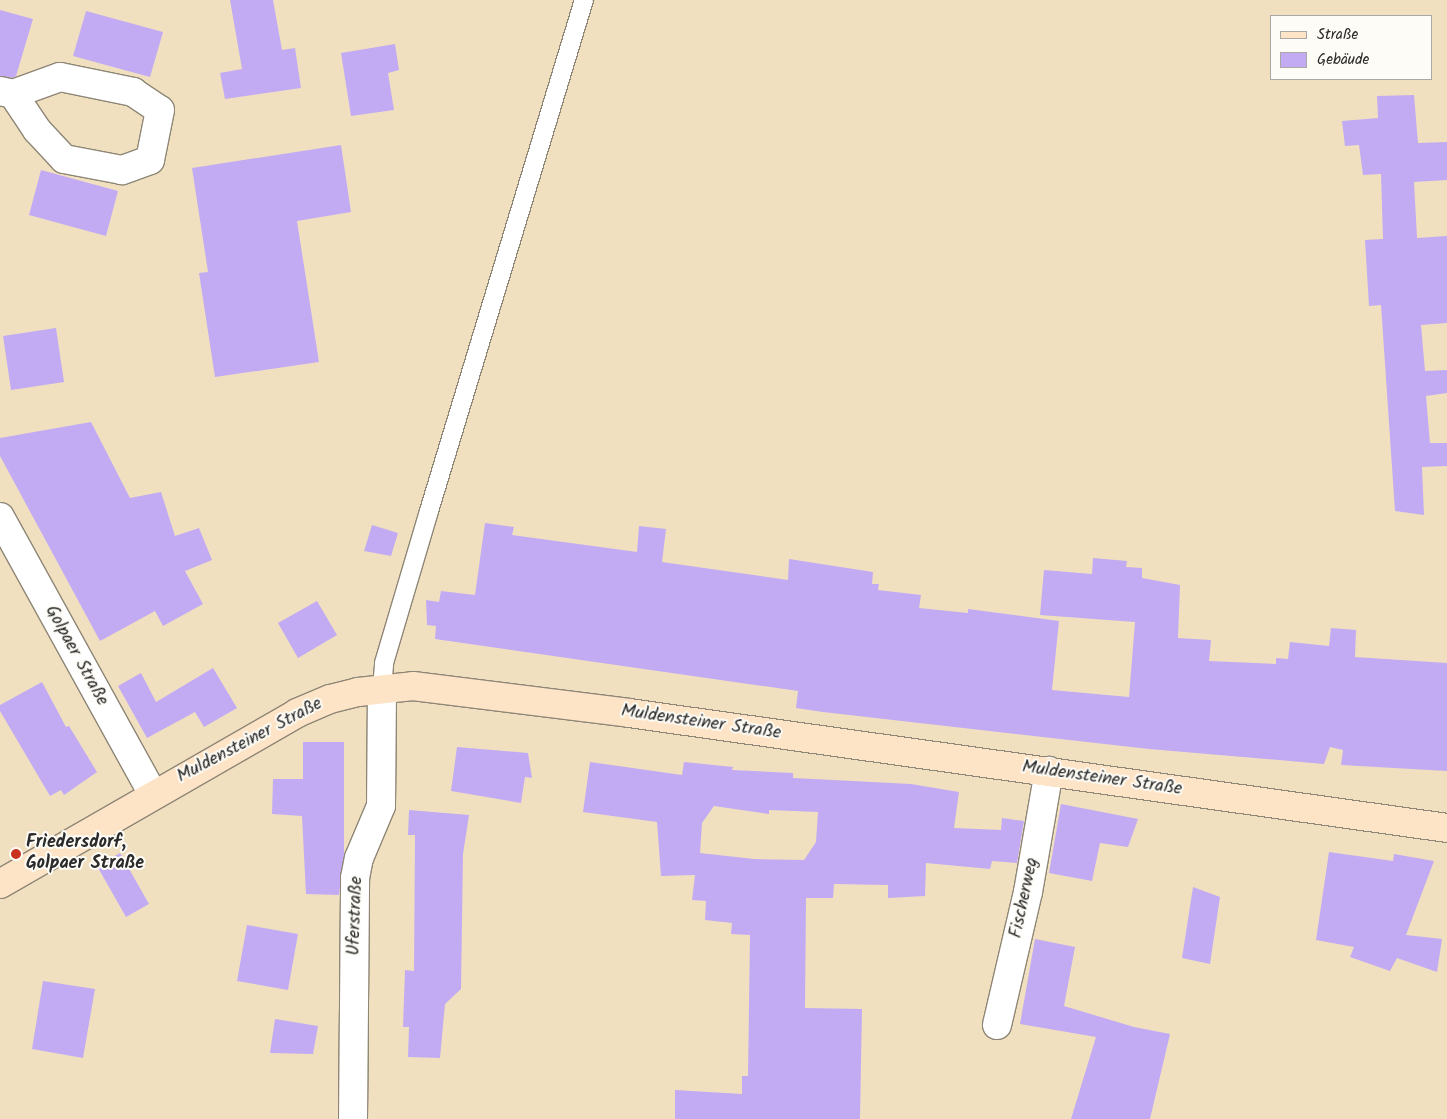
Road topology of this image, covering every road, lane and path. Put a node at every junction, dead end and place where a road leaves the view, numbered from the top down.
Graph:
1 (584, 0) edge
2 (7, 92) edge
3 (0, 517) edge
4 (382, 688) junction
5 (1048, 771) junction
6 (153, 794) junction
7 (1447, 828) edge
8 (0, 884) edge
9 (997, 1025) dead end
10 (353, 1119) edge

1 - 4 lane
2 - 2 street
3 - 6 street, Golpaer Straße
4 - 5 main road, Muldensteiner Straße
4 - 6 main road, Muldensteiner Straße
4 - 10 street, Uferstraße
5 - 7 main road, Muldensteiner Straße
5 - 9 street, Fischerweg
6 - 8 main road, Muldensteiner Straße

